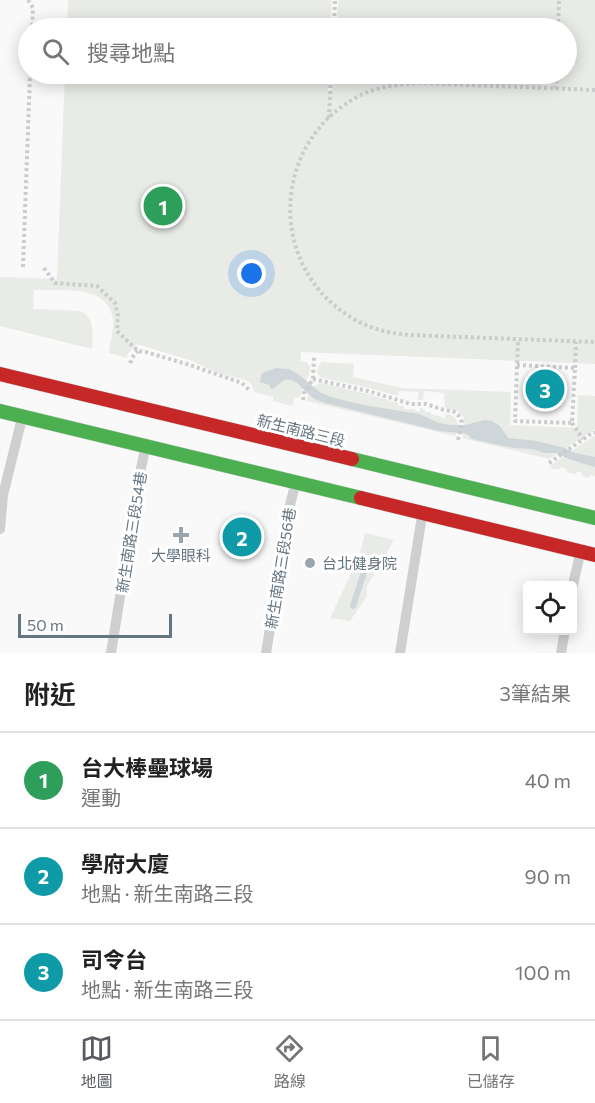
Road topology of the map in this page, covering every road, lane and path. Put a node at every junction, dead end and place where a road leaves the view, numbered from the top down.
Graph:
1 (28, 0) edge
2 (335, 0) edge
3 (559, 0) edge
4 (32, 18) edge
5 (334, 18) edge
6 (558, 18) edge
7 (30, 84) edge
8 (331, 84) edge
9 (402, 84) edge
10 (444, 84) edge
11 (556, 84) edge
12 (556, 89) junction
13 (595, 90) edge
14 (329, 118) junction
15 (23, 267) dead end
16 (44, 268) dead end
17 (518, 340) junction
18 (576, 342) junction
19 (595, 342) edge
20 (138, 351) junction
21 (314, 357) dead end
22 (130, 363) dead end
23 (517, 365) junction
24 (574, 368) junction
25 (0, 374) edge
26 (313, 379) junction
27 (249, 390) dead end
28 (303, 400) dead end
29 (0, 411) edge
30 (22, 416) junction
31 (572, 423) junction
32 (595, 432) edge
33 (583, 439) junction
34 (458, 440) dead end
35 (145, 446) junction
36 (549, 463) dead end
37 (295, 483) junction
38 (422, 513) junction
39 (595, 518) edge
40 (0, 529) edge
41 (580, 552) junction
42 (595, 555) edge
43 (575, 581) edge
44 (564, 635) edge
45 (111, 653) edge
46 (266, 653) edge
47 (400, 653) edge
48 (561, 653) edge

1 - 4 path
2 - 5 path
3 - 6 path
7 - 15 path
8 - 14 path
9 - 14 path
10 - 12 path
11 - 12 path
12 - 13 path
14 - 17 path
16 - 20 path
17 - 18 path
17 - 23 path
18 - 19 path
18 - 24 path
20 - 22 path
20 - 27 path
21 - 26 path
23 - 24 path
23 - 31 path
24 - 31 path
25 - 39 main road, 新生南路三段
26 - 28 path
26 - 34 path
29 - 30 main road
30 - 35 main road
30 - 40 lane
31 - 33 path
32 - 33 path
33 - 36 path
35 - 37 main road
35 - 45 lane, 新生南路三段54巷
37 - 38 main road
37 - 46 lane, 新生南路三段56巷
38 - 41 main road
38 - 47 lane
41 - 42 main road
41 - 43 lane
44 - 48 lane

